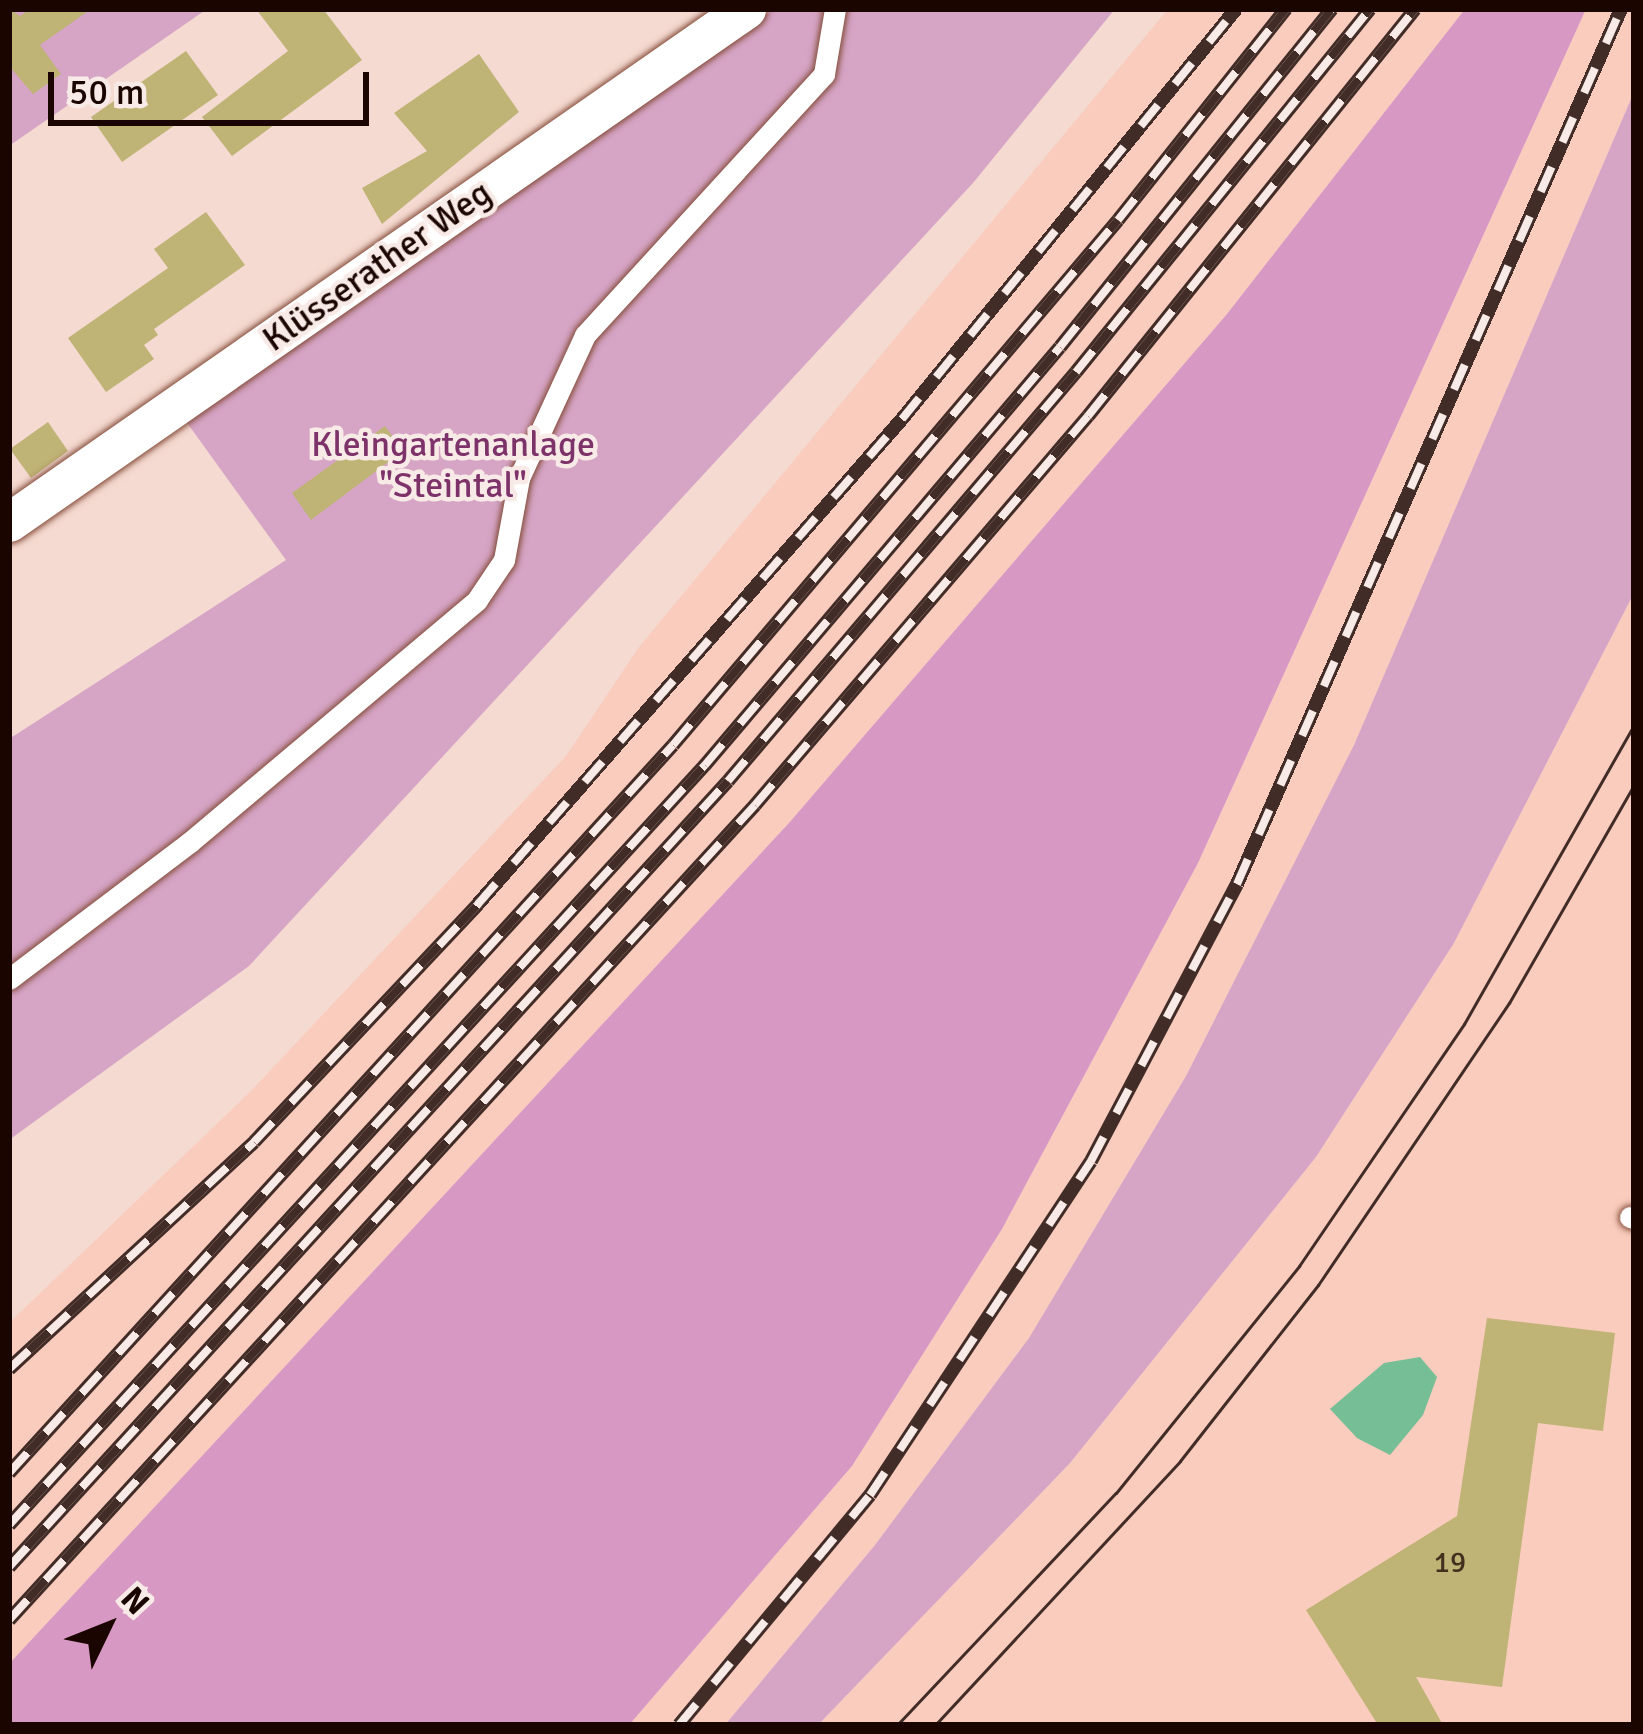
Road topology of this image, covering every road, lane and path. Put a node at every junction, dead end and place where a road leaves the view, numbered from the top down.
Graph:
1 (746, 9) edge
2 (835, 9) edge
3 (9, 523) edge
4 (9, 980) edge

1 - 3 street, Klüsserather Weg
2 - 4 lane

